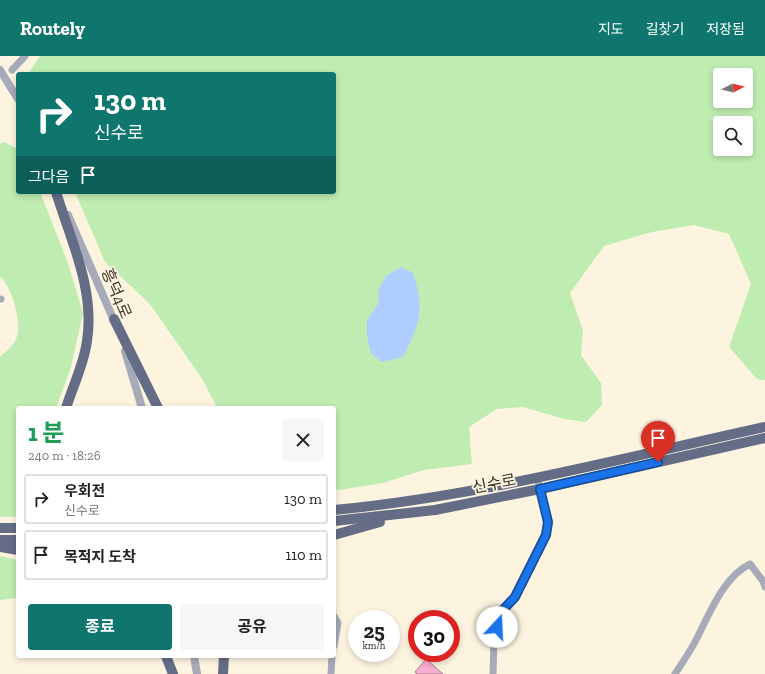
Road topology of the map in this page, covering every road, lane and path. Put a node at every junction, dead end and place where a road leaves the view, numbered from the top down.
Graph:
1 (25, 56) edge
2 (0, 70) edge
3 (12, 70) dead end
4 (16, 96) edge
5 (58, 194) edge
6 (58, 194) edge
7 (114, 319) junction
8 (67, 406) edge
9 (141, 406) edge
10 (157, 406) edge
11 (765, 427) edge
12 (765, 438) edge
13 (537, 477) junction
14 (540, 489) junction
15 (336, 503) edge
16 (358, 507) junction
17 (336, 510) edge
18 (435, 510) junction
19 (336, 522) edge
20 (362, 526) junction
21 (0, 528) edge
22 (16, 528) edge
23 (336, 531) edge
24 (336, 534) edge
25 (0, 540) edge
26 (16, 540) edge
27 (0, 547) edge
28 (16, 550) edge
29 (764, 584) edge
30 (336, 620) edge
31 (336, 634) edge
32 (167, 658) edge
33 (194, 658) edge
34 (224, 658) edge
35 (332, 658) edge
36 (173, 674) edge
37 (197, 674) edge
38 (223, 674) edge
39 (331, 674) edge
40 (493, 674) edge
41 (675, 674) edge

1 - 3 street
2 - 4 street
5 - 7 street, 흥덕4로
6 - 8 main road
7 - 9 street, 흥덕4로
7 - 10 main road
11 - 13 main road, 신수로
12 - 14 main road, 신수로
13 - 14 street
13 - 16 main road, 신수로
14 - 18 main road, 신수로
14 - 40 street
15 - 16 main road
16 - 17 main road, 신수로
18 - 19 main road, 신수로
18 - 20 main road
20 - 23 main road
20 - 24 main road
21 - 22 main road
25 - 26 main road
27 - 28 main road
29 - 41 street
30 - 31 street
32 - 36 main road
33 - 37 street
34 - 38 main road
35 - 39 street

